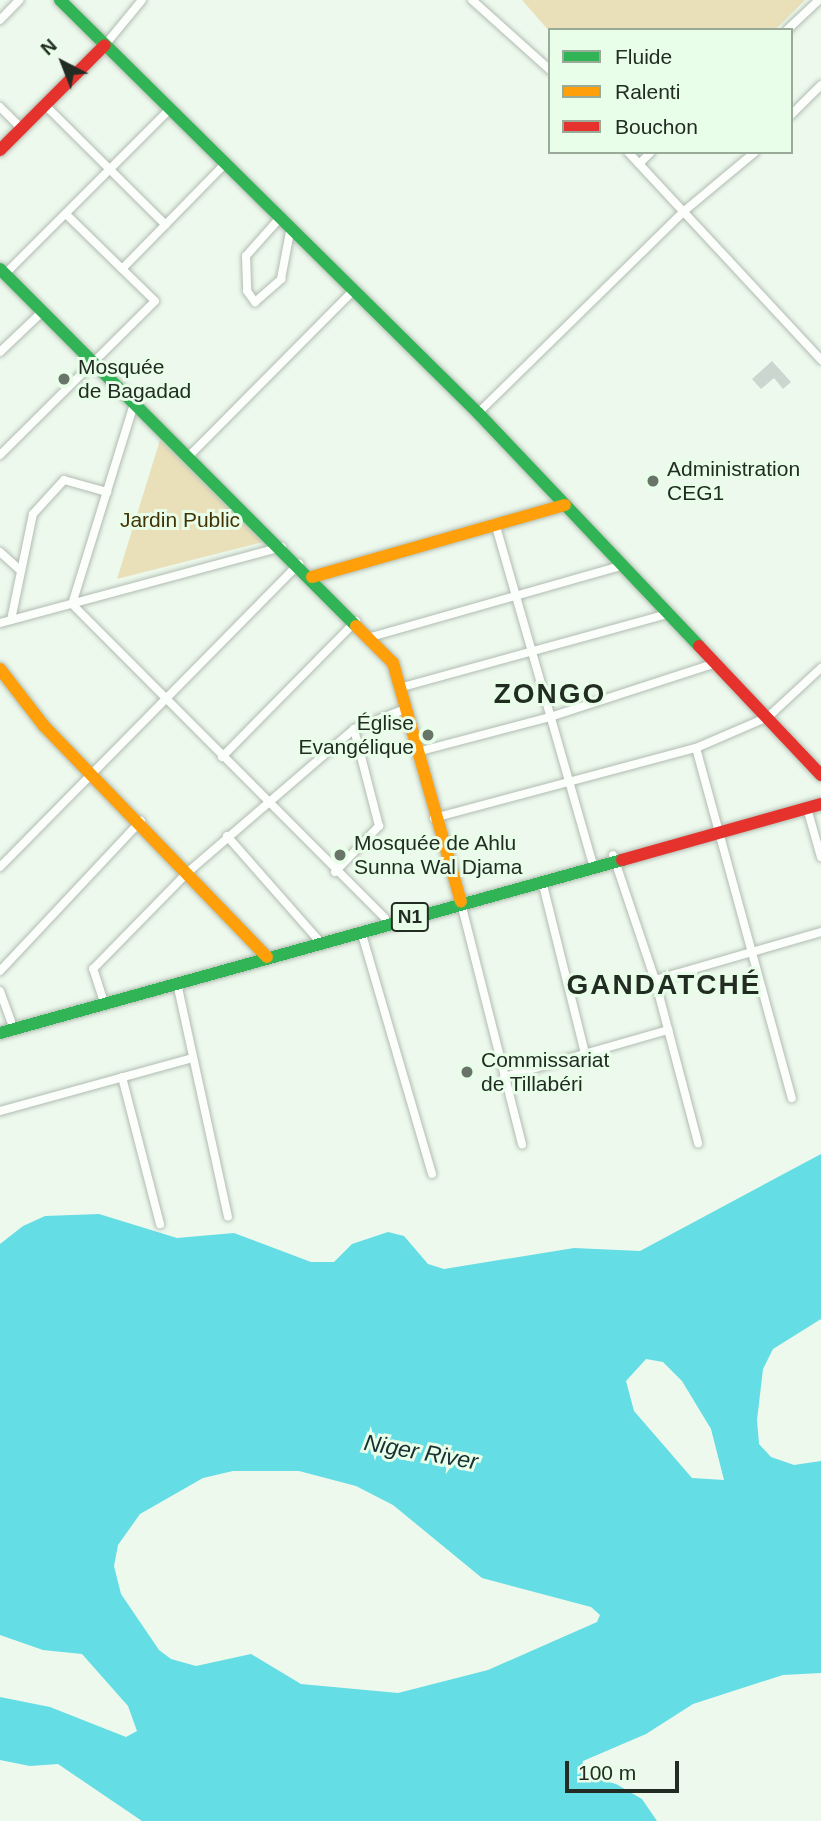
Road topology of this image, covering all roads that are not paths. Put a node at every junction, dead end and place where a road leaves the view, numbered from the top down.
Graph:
1 (19, 0) edge
2 (60, 0) edge
3 (142, 0) edge
4 (472, 0) edge
5 (818, 5) edge
6 (0, 20) edge
7 (789, 28) edge
8 (105, 45) junction
9 (548, 68) edge
10 (821, 85) edge
11 (45, 106) junction
12 (0, 107) edge
13 (169, 110) junction
14 (793, 113) edge
15 (22, 129) junction
16 (0, 150) edge
17 (630, 154) edge
18 (649, 154) edge
19 (753, 154) edge
20 (639, 164) junction
21 (224, 166) junction
22 (110, 169) junction
23 (683, 212) junction
24 (66, 214) junction
25 (278, 220) junction
26 (166, 225) junction
27 (290, 232) junction
28 (122, 269) junction
29 (3, 272) edge
30 (351, 293) junction
31 (42, 312) junction
32 (0, 352) edge
33 (821, 360) edge
34 (93, 362) junction
35 (134, 404) junction
36 (478, 413) junction
37 (0, 455) edge
38 (188, 457) junction
39 (107, 492) junction
40 (565, 505) junction
41 (495, 523) junction
42 (282, 547) junction
43 (0, 552) edge
44 (299, 564) junction
45 (620, 566) junction
46 (19, 569) junction
47 (312, 577) junction
48 (515, 594) junction
49 (72, 604) junction
50 (667, 614) junction
51 (11, 620) junction
52 (356, 621) junction
53 (0, 623) edge
54 (371, 637) junction
55 (532, 651) junction
56 (716, 663) junction
57 (821, 668) edge
58 (0, 669) edge
59 (399, 688) junction
60 (164, 700) junction
61 (405, 709) junction
62 (550, 717) junction
63 (768, 717) junction
64 (354, 729) junction
65 (696, 748) junction
66 (416, 752) junction
67 (222, 758) junction
68 (92, 774) junction
69 (821, 775) edge
70 (569, 782) junction
71 (821, 798) edge
72 (265, 802) junction
73 (821, 804) edge
74 (807, 808) junction
75 (434, 818) junction
76 (141, 821) junction
77 (716, 832) junction
78 (227, 836) junction
79 (821, 857) edge
80 (614, 858) junction
81 (592, 862) junction
82 (0, 867) edge
83 (188, 872) junction
84 (335, 872) junction
85 (542, 881) junction
86 (460, 899) junction
87 (385, 918) junction
88 (361, 931) junction
89 (821, 932) edge
90 (318, 939) junction
91 (754, 952) junction
92 (264, 954) junction
93 (0, 971) edge
94 (655, 980) junction
95 (177, 983) junction
96 (0, 991) edge
97 (103, 999) junction
98 (5, 1022) edge
99 (668, 1030) junction
100 (0, 1033) edge
101 (585, 1053) junction
102 (193, 1058) junction
103 (122, 1077) junction
104 (504, 1077) junction
105 (792, 1098) dead end
106 (0, 1111) edge
107 (698, 1143) dead end
108 (522, 1144) dead end
109 (432, 1174) dead end
110 (229, 1216) dead end
111 (160, 1224) dead end

1 - 6 street
2 - 8 street
3 - 8 street
4 - 9 street
5 - 7 street
8 - 11 street
8 - 13 street
10 - 14 street
11 - 15 street
11 - 22 street
12 - 15 street
13 - 21 street
13 - 22 street
15 - 16 street
17 - 20 street
18 - 20 street
19 - 23 street
20 - 23 street
21 - 25 street
21 - 26 street
22 - 24 street
22 - 26 street
23 - 33 street
23 - 36 street
24 - 28 street
24 - 29 street
25 - 27 street
25 - 27 street
26 - 28 street
27 - 30 street
28 - 34 street
29 - 31 street
30 - 36 street
30 - 38 street
31 - 32 street
31 - 34 street
34 - 35 street
34 - 37 street
35 - 38 street
35 - 39 street
36 - 40 street
38 - 42 street
39 - 46 street
39 - 49 street
40 - 41 street
40 - 45 street
41 - 47 street
41 - 48 street
42 - 44 street
42 - 49 street
43 - 46 street
44 - 47 street
44 - 60 street
45 - 48 street
45 - 50 street
46 - 51 street
47 - 52 street
48 - 54 street
48 - 55 street
49 - 51 street
49 - 60 street
50 - 55 street
50 - 56 street
51 - 53 street
52 - 54 street
52 - 67 street
54 - 59 street
55 - 59 street
55 - 62 street
56 - 62 street
56 - 63 street
57 - 63 street
58 - 68 street
59 - 61 street
60 - 67 street
60 - 68 street
61 - 64 street
61 - 66 street
62 - 66 street
62 - 70 street
63 - 65 street
63 - 69 street
64 - 72 street
64 - 84 street
65 - 70 street
65 - 77 street
66 - 75 street
67 - 72 street
68 - 76 street
68 - 82 street
70 - 75 street
70 - 81 street
71 - 77 street, N1
72 - 78 street
72 - 84 street
73 - 74 street, N1
74 - 77 street, N1
74 - 79 street
75 - 86 street
76 - 83 street
76 - 93 street
77 - 80 street, N1
77 - 91 street
78 - 83 street
78 - 90 street
80 - 81 street, N1
80 - 85 street, N1
80 - 94 street
81 - 86 street, N1
83 - 92 street
83 - 97 street
84 - 87 street
85 - 86 street, N1
85 - 101 street
86 - 87 street, N1
86 - 88 street, N1
86 - 104 street
87 - 90 street, N1
88 - 90 street, N1
88 - 109 street
89 - 91 street
90 - 92 street, N1
91 - 94 street
91 - 105 street
92 - 95 street, N1
92 - 97 street, N1
94 - 99 street
95 - 100 street, N1
95 - 102 street
96 - 98 street
97 - 98 street, N1
99 - 101 street
99 - 107 street
101 - 104 street
102 - 103 street
102 - 110 street
103 - 106 street
103 - 111 street
104 - 108 street

